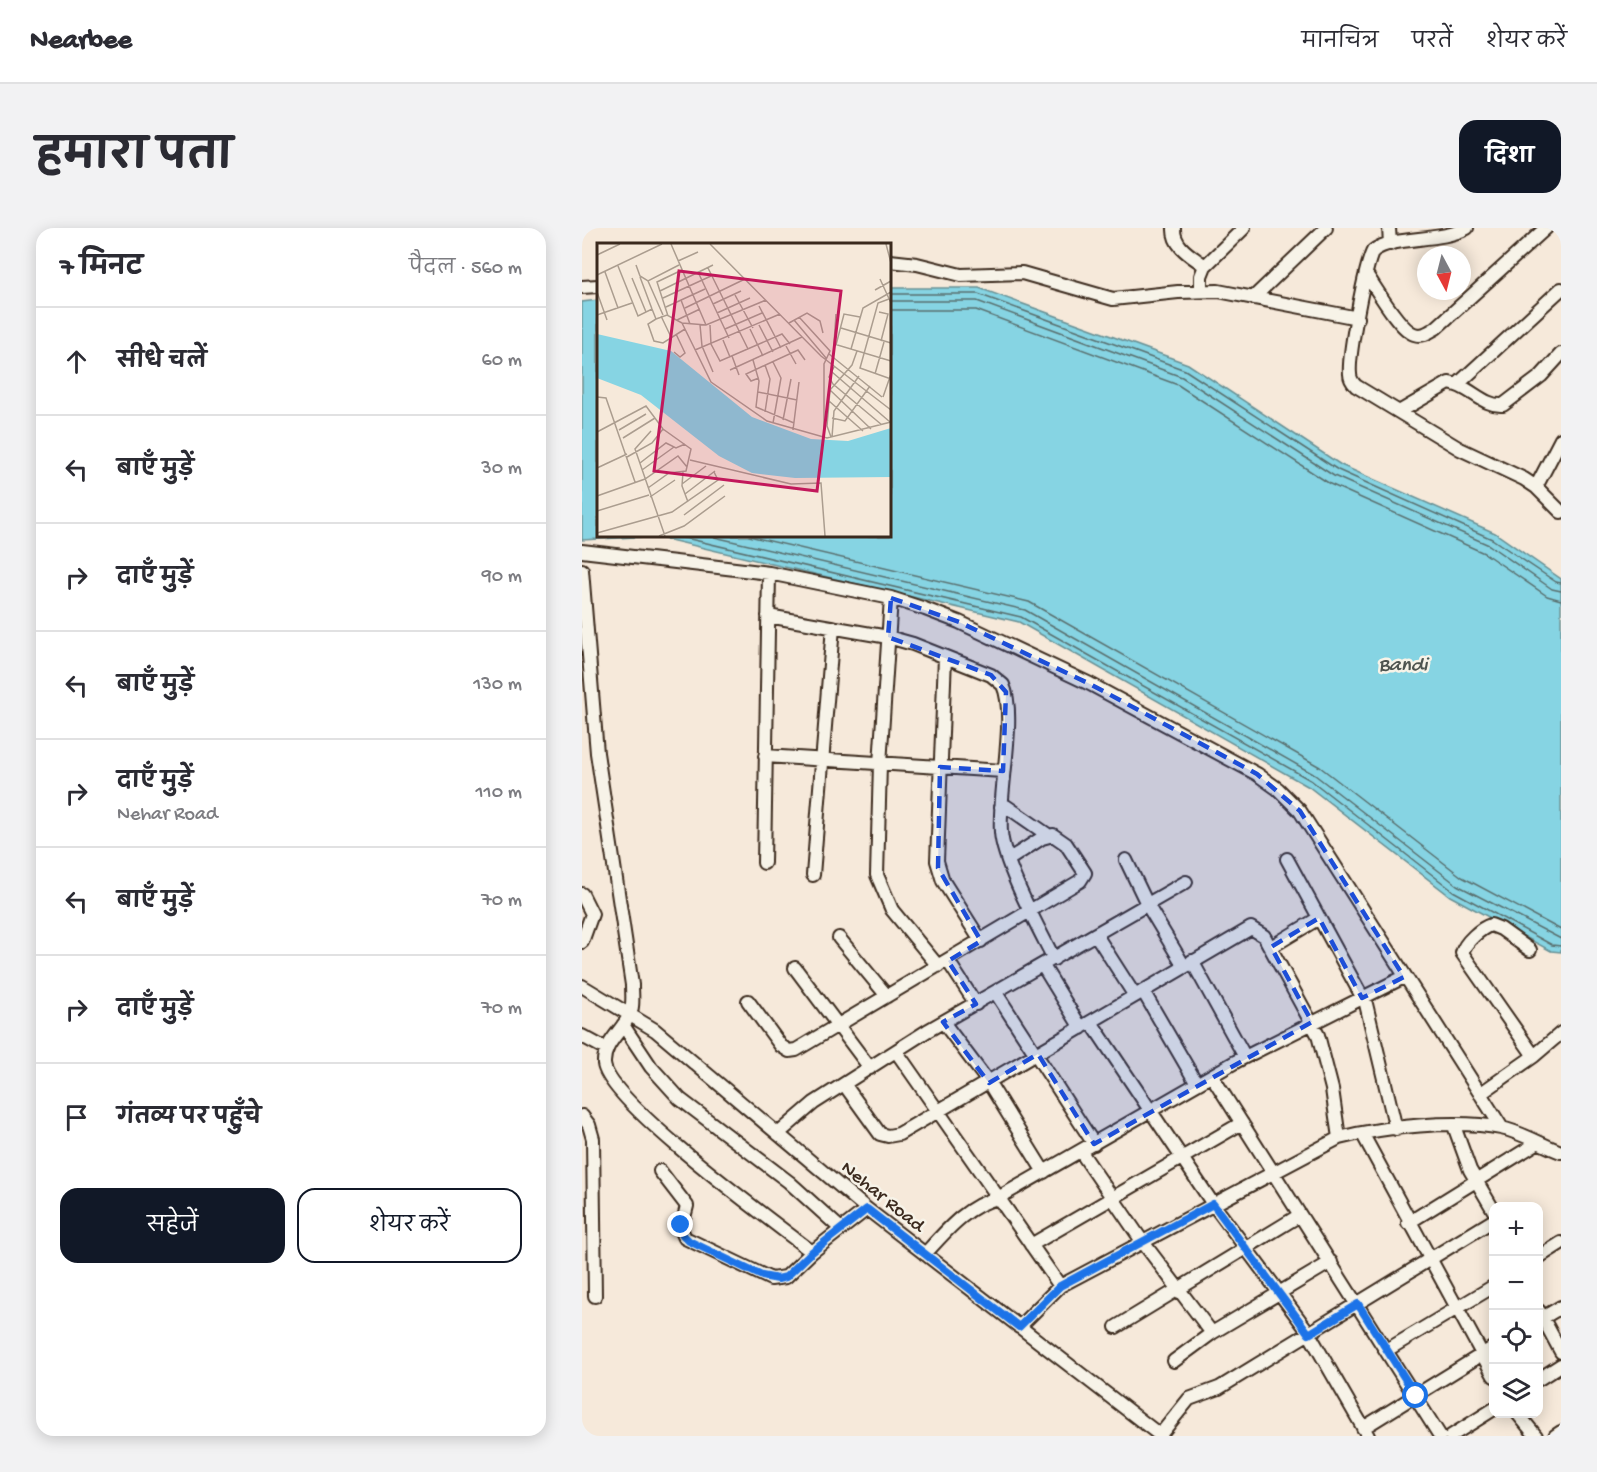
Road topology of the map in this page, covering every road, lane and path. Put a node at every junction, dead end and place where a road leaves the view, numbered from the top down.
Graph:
1 (1174, 228) edge
2 (1244, 228) edge
3 (1326, 228) edge
4 (1389, 228) edge
5 (1467, 228) edge
6 (1546, 228) edge
7 (1390, 244) junction
8 (891, 261) edge
9 (1205, 266) junction
10 (1366, 274) junction
11 (597, 286) edge
12 (582, 287) edge
13 (1561, 289) edge
14 (1201, 291) junction
15 (1254, 297) junction
16 (1358, 318) junction
17 (1561, 354) edge
18 (1458, 384) junction
19 (1399, 412) junction
20 (1561, 439) edge
21 (1536, 487) junction
22 (1561, 512) edge
23 (582, 551) edge
24 (582, 570) edge
25 (769, 573) junction
26 (891, 598) junction
27 (768, 616) junction
28 (833, 627) junction
29 (888, 637) junction
30 (945, 657) junction
31 (765, 756) junction
32 (823, 760) junction
33 (880, 764) junction
34 (940, 767) junction
35 (1003, 771) junction
36 (1001, 807) junction
37 (1048, 836) junction
38 (1287, 859) dead end
39 (1008, 860) junction
40 (1126, 860) dead end
41 (764, 863) dead end
42 (813, 875) dead end
43 (1186, 882) dead end
44 (582, 894) edge
45 (1148, 906) junction
46 (1031, 912) junction
47 (1319, 918) junction
48 (1096, 935) junction
49 (839, 938) dead end
50 (981, 941) junction
51 (582, 942) edge
52 (1271, 947) junction
53 (1530, 951) dead end
54 (943, 963) junction
55 (1048, 963) junction
56 (1188, 963) junction
57 (795, 968) dead end
58 (1404, 976) junction
59 (582, 986) edge
60 (996, 993) junction
61 (1139, 993) junction
62 (887, 996) junction
63 (1362, 998) junction
64 (748, 1000) dead end
65 (976, 1004) junction
66 (627, 1020) junction
67 (943, 1022) junction
68 (1312, 1022) junction
69 (837, 1024) junction
70 (1086, 1025) junction
71 (582, 1036) edge
72 (1560, 1036) edge
73 (606, 1049) junction
74 (896, 1051) junction
75 (1038, 1054) junction
76 (1534, 1056) junction
77 (1245, 1057) junction
78 (870, 1068) junction
79 (1212, 1076) junction
80 (988, 1083) junction
81 (844, 1084) junction
82 (1197, 1084) junction
83 (1480, 1094) junction
84 (1150, 1111) junction
85 (937, 1113) junction
86 (582, 1116) edge
87 (1242, 1124) junction
88 (1454, 1126) junction
89 (1502, 1128) junction
90 (1396, 1129) junction
91 (1362, 1132) junction
92 (778, 1134) junction
93 (1339, 1138) junction
94 (1537, 1143) junction
95 (1094, 1144) junction
96 (1081, 1152) junction
97 (1561, 1152) edge
98 (1181, 1157) junction
99 (660, 1171) dead end
100 (1044, 1173) junction
101 (1273, 1173) junction
102 (1475, 1181) junction
103 (998, 1198) junction
104 (1113, 1199) junction
105 (1489, 1203) edge
106 (1213, 1204) junction
107 (867, 1209) junction
108 (1300, 1215) junction
109 (1408, 1223) junction
110 (1489, 1223) edge
111 (841, 1229) junction
112 (1142, 1241) junction
113 (1561, 1243) edge
114 (1031, 1245) junction
115 (1245, 1248) junction
116 (812, 1252) junction
117 (925, 1254) junction
118 (1541, 1256) edge
119 (1429, 1261) junction
120 (1331, 1262) junction
121 (1060, 1286) junction
122 (1178, 1289) junction
123 (1489, 1289) edge
124 (1280, 1294) junction
125 (595, 1296) dead end
126 (1358, 1304) junction
127 (1561, 1306) edge
128 (1456, 1309) junction
129 (1543, 1315) edge
130 (1543, 1321) edge
131 (1019, 1327) junction
132 (1116, 1327) dead end
133 (1212, 1333) junction
134 (1309, 1334) junction
135 (1387, 1350) junction
136 (1489, 1350) edge
137 (1561, 1352) edge
138 (1481, 1355) junction
139 (1174, 1361) dead end
140 (1561, 1365) edge
141 (1489, 1368) edge
142 (1543, 1376) edge
143 (1416, 1396) junction
144 (1489, 1412) edge
145 (1522, 1418) edge
146 (1366, 1432) edge
147 (1561, 1432) edge
148 (1161, 1436) edge
149 (1440, 1436) edge
150 (1451, 1436) edge
151 (1536, 1436) edge
152 (1555, 1436) edge

1 - 9 street
2 - 9 street
3 - 15 street
4 - 7 street
5 - 7 street
6 - 10 street
7 - 10 street
8 - 14 street
9 - 14 street
10 - 16 street
11 - 12 street
13 - 18 street
14 - 15 street
15 - 16 street
16 - 19 street
17 - 18 street
18 - 19 street
19 - 21 street
20 - 21 street
21 - 22 street
23 - 25 street
24 - 66 street
25 - 26 street
25 - 27 street
26 - 29 street
26 - 58 street
27 - 28 street
27 - 31 street
28 - 29 street
28 - 32 street
29 - 30 street
29 - 33 street
30 - 34 street
30 - 35 street
31 - 32 street
31 - 41 street
32 - 33 street
32 - 42 street
33 - 34 street
33 - 54 street
34 - 35 street
34 - 50 street
35 - 36 street
36 - 37 street
36 - 39 street
37 - 39 street
37 - 46 street
38 - 47 street
39 - 46 street
40 - 45 street
43 - 45 street
44 - 51 street
45 - 48 street
45 - 56 street
46 - 50 street
46 - 55 street
47 - 52 street
47 - 63 street
48 - 55 street
48 - 61 street
49 - 62 street
50 - 54 street
52 - 56 street
52 - 68 street
53 - 76 street
54 - 62 street
54 - 65 street
55 - 60 street
55 - 70 street
56 - 61 street
56 - 77 street
57 - 69 street
58 - 63 street
58 - 83 street
59 - 66 street, Nehar Road
60 - 65 street
60 - 75 street
61 - 70 street
61 - 82 street
62 - 69 street
63 - 68 street
63 - 90 street
64 - 69 street
65 - 67 street
66 - 73 street
66 - 92 street, Nehar Road
66 - 111 street
67 - 74 street
67 - 80 street
68 - 77 street
68 - 93 street
69 - 78 street
70 - 75 street
70 - 84 street
71 - 73 street
72 - 76 street
73 - 116 street
74 - 78 street
74 - 85 street
75 - 80 street
75 - 95 street
76 - 83 street
77 - 79 street
78 - 81 street
79 - 82 street
79 - 87 street
80 - 85 street
80 - 100 street
81 - 85 street
81 - 92 street
82 - 84 street
83 - 89 street
84 - 95 street
84 - 98 street
85 - 103 street
86 - 125 street
87 - 98 street
87 - 101 street
88 - 89 street
88 - 90 street
88 - 102 street
89 - 94 street
90 - 91 street
91 - 93 street
91 - 109 street
92 - 107 street, Nehar Road
93 - 101 street
94 - 97 street
94 - 102 street
95 - 96 street
96 - 100 street
96 - 104 street
98 - 104 street
98 - 106 street
99 - 116 street
100 - 103 street
101 - 106 street
101 - 108 street
102 - 105 street
102 - 109 street
103 - 114 street
103 - 117 street
104 - 112 street
104 - 114 street
106 - 112 street
106 - 115 street
107 - 111 street
107 - 117 street, Nehar Road
108 - 115 street
108 - 120 street
109 - 119 street
110 - 119 street
111 - 116 street
112 - 121 street
112 - 122 street
113 - 118 street
114 - 121 street
115 - 122 street
115 - 124 street
117 - 131 street, Nehar Road
119 - 126 street
119 - 128 street
120 - 124 street
120 - 126 street
121 - 131 street
122 - 132 street
122 - 133 street
123 - 128 street
124 - 133 street
124 - 134 street
126 - 134 street
126 - 135 street
127 - 129 street
128 - 135 street
128 - 138 street
130 - 137 street
131 - 148 street, Nehar Road
133 - 139 street
134 - 146 street
134 - 148 street
135 - 143 street
136 - 138 street
138 - 141 street
138 - 143 street
140 - 142 street
143 - 146 street
143 - 149 street
144 - 150 street
145 - 151 street
147 - 152 street

